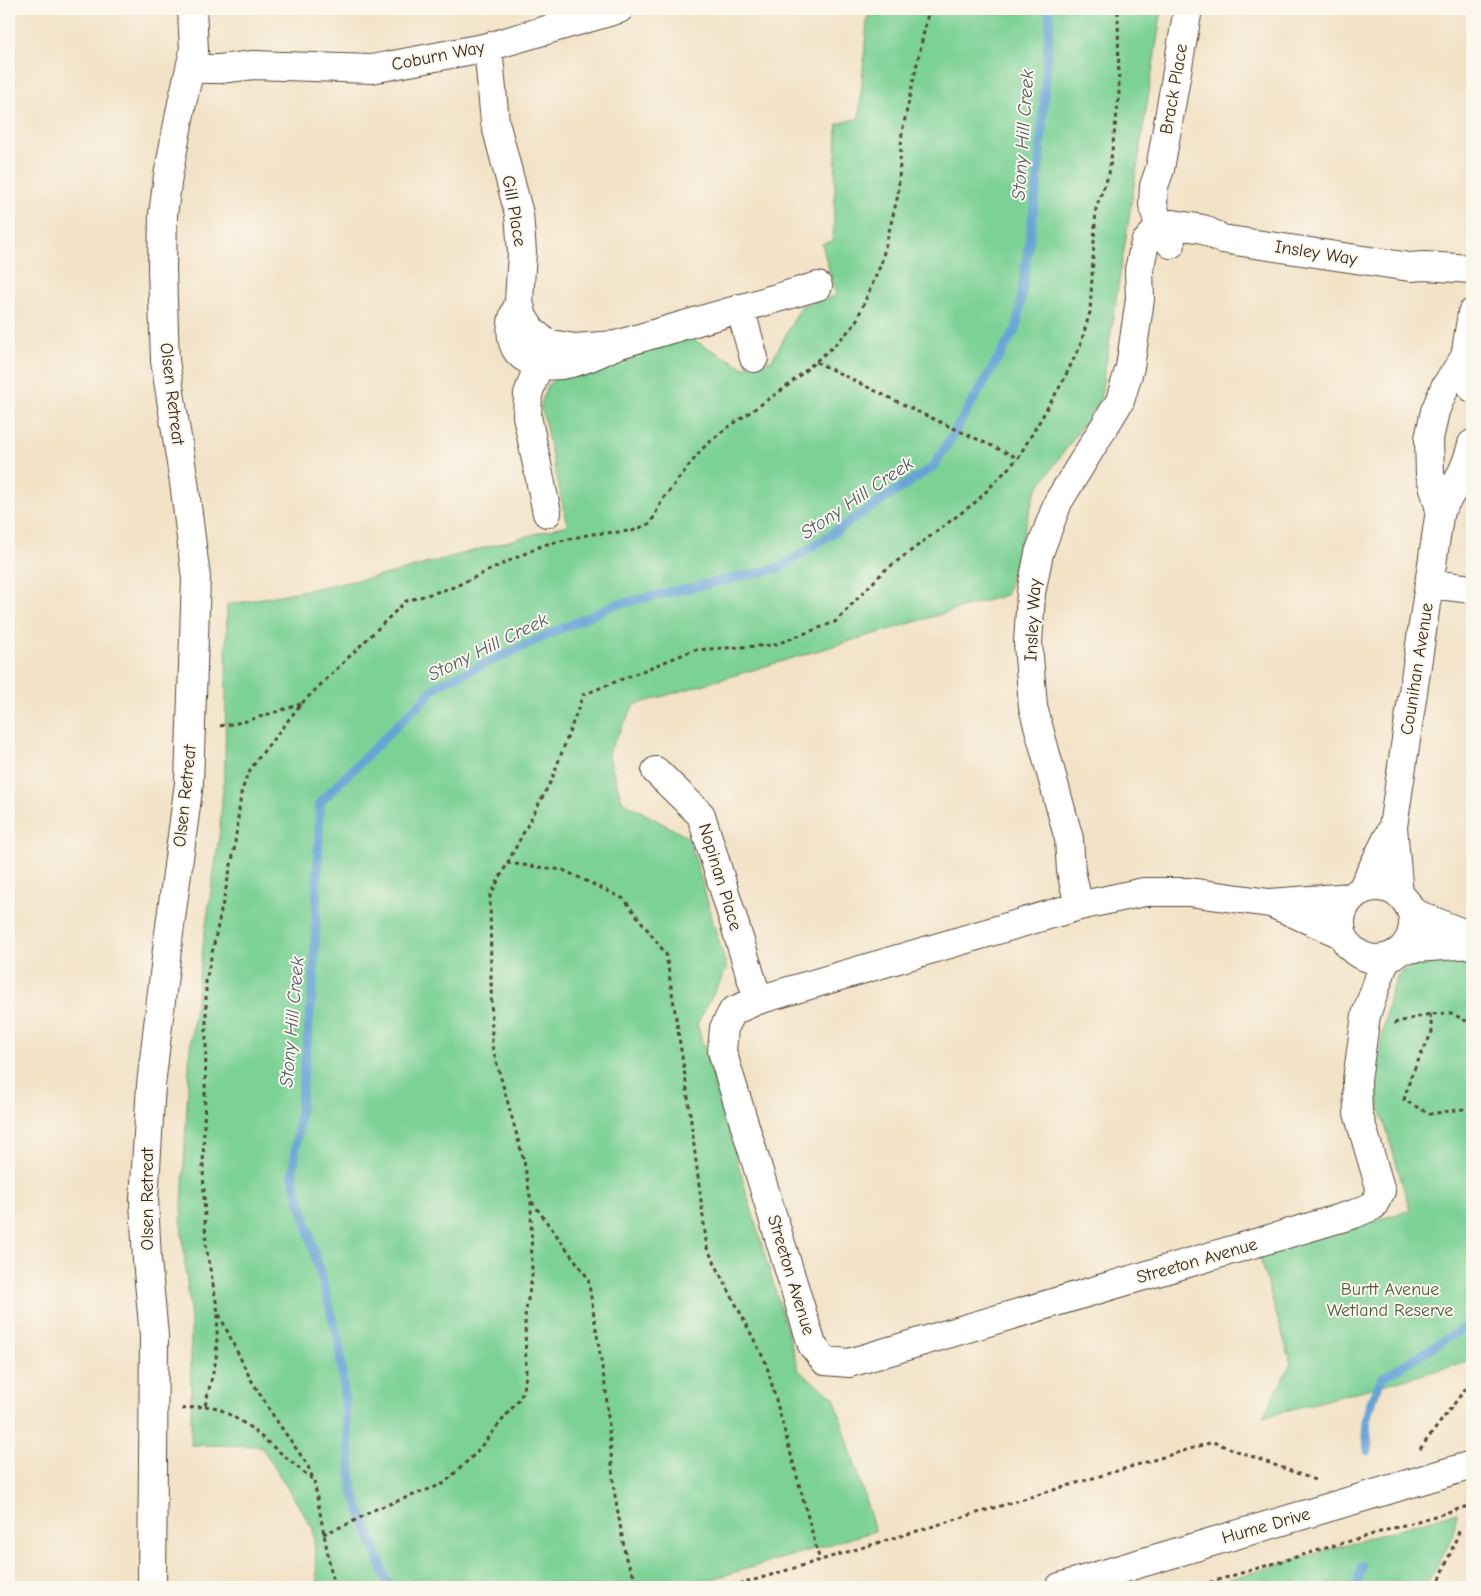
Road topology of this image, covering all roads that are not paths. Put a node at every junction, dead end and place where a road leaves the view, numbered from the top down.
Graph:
1 (192, 9) edge
2 (619, 9) edge
3 (1188, 9) edge
4 (476, 49) junction
5 (192, 60) junction
6 (1168, 233) junction
7 (1410, 267) junction
8 (1472, 269) edge
9 (1472, 284) edge
10 (818, 286) dead end
11 (740, 308) junction
12 (1472, 313) edge
13 (542, 354) junction
14 (1465, 357) junction
15 (754, 358) dead end
16 (1472, 388) edge
17 (1472, 444) edge
18 (1440, 510) junction
19 (547, 513) dead end
20 (1472, 575) edge
21 (1431, 576) junction
22 (1472, 589) edge
23 (656, 771) dead end
24 (1393, 827) junction
25 (1357, 894) junction
26 (1269, 903) junction
27 (1405, 903) junction
28 (1088, 904) junction
29 (1472, 937) edge
30 (1349, 943) junction
31 (1472, 944) edge
32 (1394, 954) junction
33 (758, 1000) junction
34 (1365, 1025) junction
35 (1472, 1466) edge
36 (152, 1587) edge
37 (1060, 1587) edge

1 - 5 street, Olsen Retreat
2 - 4 street, Coburn Way
3 - 6 street, Brack Place
4 - 5 street, Coburn Way
4 - 13 street, Gill Place
5 - 36 street, Olsen Retreat
6 - 7 street, Insley Way
6 - 28 street, Insley Way
7 - 8 street, Insley Way
7 - 9 street, Insley Way
10 - 11 street
11 - 13 street
11 - 15 street
12 - 14 street, Counihan Avenue
13 - 19 street
14 - 16 street, Counihan Avenue
14 - 18 street, Counihan Avenue
17 - 18 street, Counihan Avenue
18 - 21 street, Counihan Avenue
20 - 21 street
21 - 22 street
21 - 24 street, Counihan Avenue
23 - 33 street, Nopinan Place
24 - 25 street, Counihan Avenue
24 - 27 street, Counihan Avenue
25 - 26 street, Streeton Avenue
25 - 27 street
25 - 30 street
26 - 28 street, Streeton Avenue
26 - 30 street, Streeton Avenue
27 - 29 street
27 - 32 street
28 - 33 street, Streeton Avenue
30 - 32 street
30 - 34 street, Streeton Avenue
31 - 32 street
32 - 34 street, Streeton Avenue
33 - 34 street, Streeton Avenue
35 - 37 street, Hume Drive

